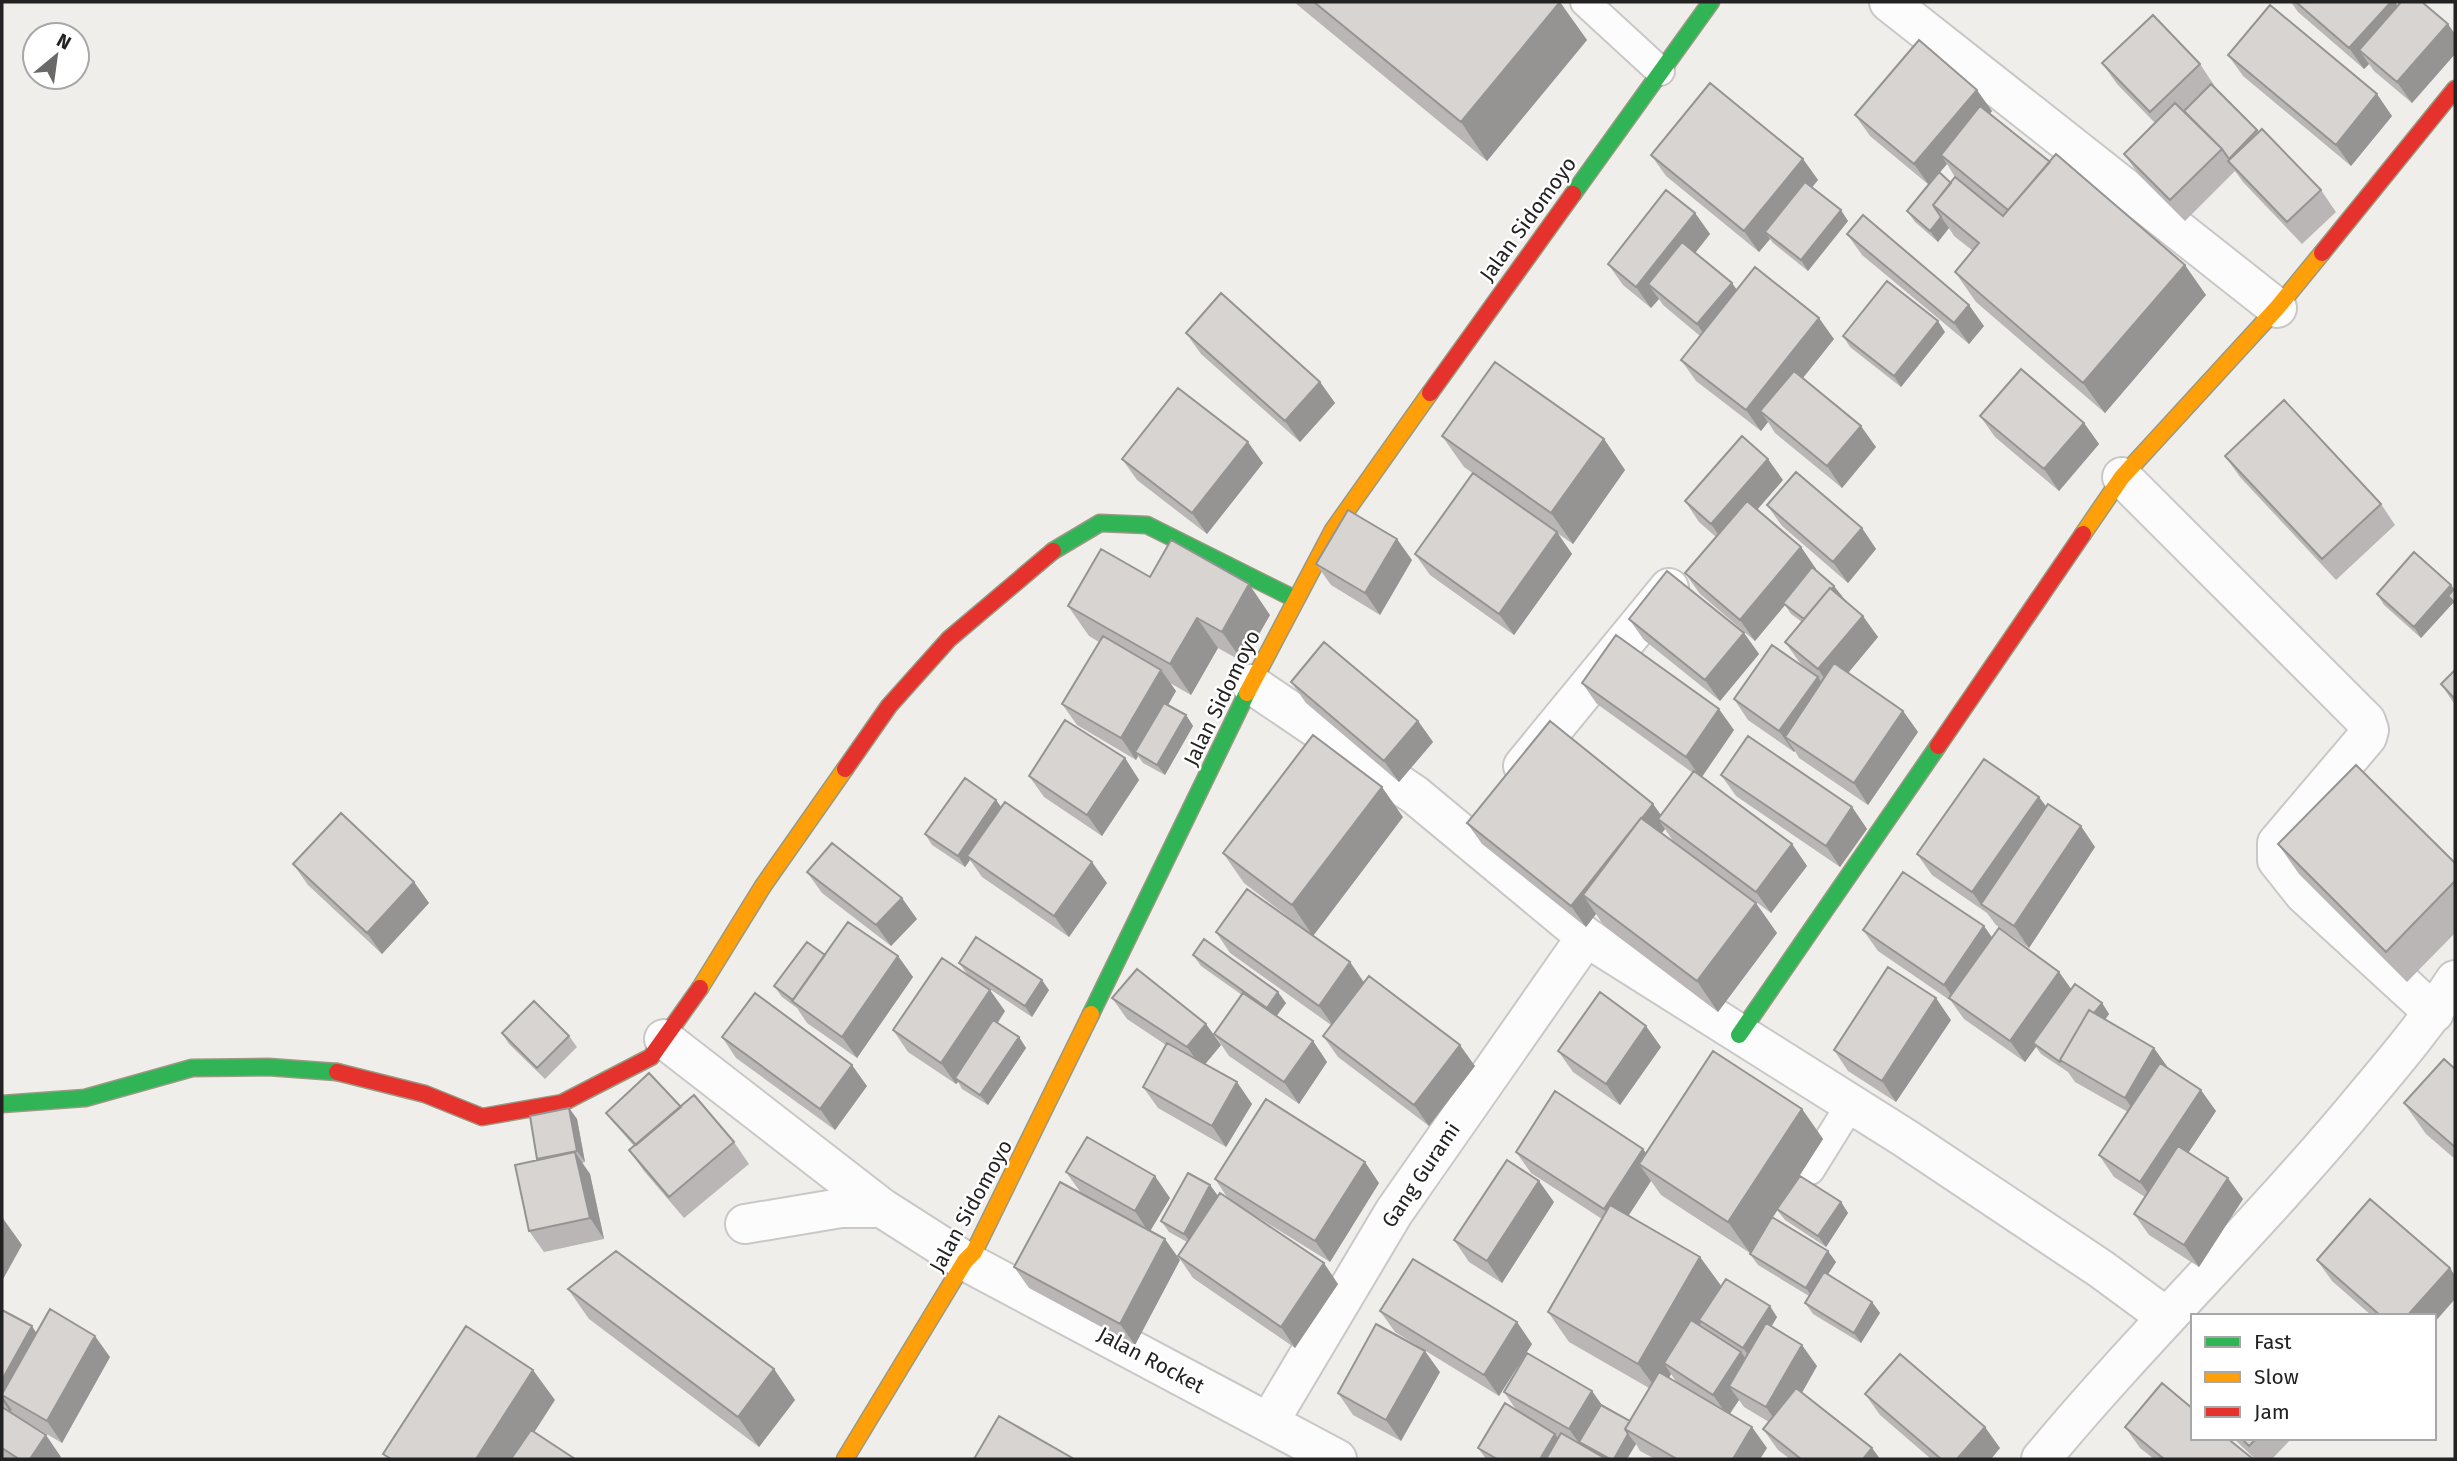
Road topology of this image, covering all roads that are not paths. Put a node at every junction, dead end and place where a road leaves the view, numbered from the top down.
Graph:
1 (1585, 2) edge
2 (1711, 2) edge
3 (1889, 2) edge
4 (1660, 71) junction
5 (2455, 89) edge
6 (2277, 309) junction
7 (2122, 477) junction
8 (1675, 581) edge
9 (1295, 599) junction
10 (1251, 684) junction
11 (1483, 815) junction
12 (1586, 937) junction
13 (2455, 980) edge
14 (2434, 1013) junction
15 (1739, 1035) junction
16 (664, 1039) junction
17 (2, 1104) edge
18 (1851, 1104) junction
19 (1810, 1170) dead end
20 (882, 1208) junction
21 (745, 1224) dead end
22 (965, 1261) junction
23 (2165, 1317) junction
24 (1269, 1422) junction
25 (845, 1459) edge
26 (1337, 1459) edge
27 (2041, 1459) edge

1 - 4 lane
2 - 4 street, Jalan Sidomoyo
3 - 6 street
4 - 9 street, Jalan Sidomoyo
5 - 6 street
6 - 7 street
7 - 14 street
7 - 15 street
8 - 11 street
9 - 10 street, Jalan Sidomoyo
9 - 16 street
10 - 11 street
10 - 22 street, Jalan Sidomoyo
11 - 12 street
12 - 15 street
12 - 24 street, Gang Gurami
13 - 14 street
14 - 23 street
15 - 18 street
16 - 17 street
16 - 20 street, Jalan Rocket
18 - 19 lane
18 - 23 street
20 - 21 street
20 - 22 street, Jalan Rocket
22 - 24 street, Jalan Rocket
22 - 25 street, Jalan Sidomoyo
23 - 27 street
24 - 26 street, Jalan Rocket

